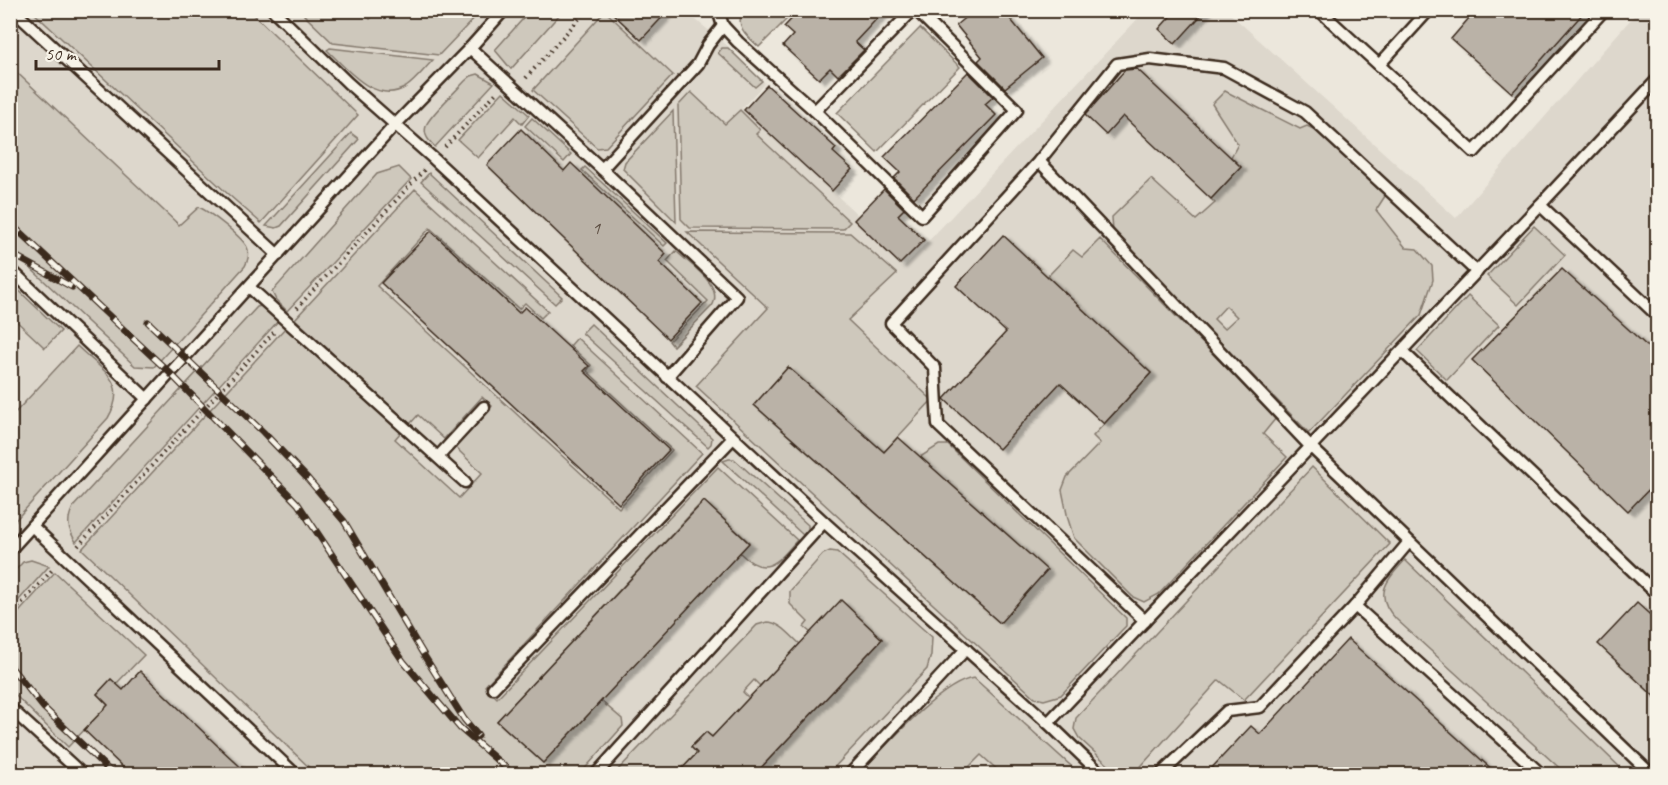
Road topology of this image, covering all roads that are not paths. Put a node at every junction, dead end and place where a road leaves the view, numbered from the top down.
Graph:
1 (13, 10) edge
2 (273, 10) edge
3 (504, 10) edge
4 (718, 10) edge
5 (914, 10) edge
6 (1319, 10) edge
7 (1429, 10) edge
8 (1604, 10) edge
9 (723, 26) junction
10 (470, 48) junction
11 (1379, 65) junction
12 (1658, 79) edge
13 (815, 111) junction
14 (394, 126) junction
15 (1039, 161) junction
16 (602, 169) junction
17 (1540, 205) junction
18 (278, 255) junction
19 (10, 269) edge
20 (1477, 272) junction
21 (249, 287) junction
22 (1658, 316) edge
23 (1402, 351) junction
24 (667, 377) junction
25 (147, 399) junction
26 (484, 407) dead end
27 (733, 438) junction
28 (1311, 447) junction
29 (438, 457) junction
30 (465, 482) dead end
31 (824, 522) junction
32 (32, 526) junction
33 (1409, 542) junction
34 (10, 550) edge
35 (1658, 595) edge
36 (1355, 606) junction
37 (1145, 621) junction
38 (966, 649) junction
39 (493, 688) dead end
40 (10, 708) edge
41 (1048, 723) junction
42 (82, 774) edge
43 (295, 774) edge
44 (596, 774) edge
45 (850, 774) edge
46 (1101, 774) edge
47 (1161, 774) edge
48 (1541, 774) edge
49 (1651, 774) edge

1 - 18 lane
2 - 14 lane
3 - 10 lane
4 - 9 lane
5 - 13 lane
5 - 13 lane
6 - 11 lane
7 - 11 lane
8 - 11 lane
9 - 13 lane
9 - 16 lane
10 - 14 lane
10 - 16 lane
12 - 17 lane
14 - 18 lane
14 - 24 lane
15 - 20 lane
15 - 28 lane
15 - 37 lane
16 - 24 lane
17 - 20 lane
17 - 22 lane
18 - 21 lane
19 - 25 lane
20 - 23 lane
21 - 25 lane
21 - 29 lane
23 - 28 lane
23 - 35 lane
24 - 27 lane
25 - 32 lane
26 - 29 lane
27 - 31 lane
27 - 39 lane
28 - 33 lane
28 - 37 lane
29 - 30 lane
31 - 38 lane
31 - 44 lane
32 - 34 lane
32 - 43 lane
33 - 36 lane
33 - 49 lane
36 - 47 lane
36 - 48 lane
37 - 41 lane
38 - 41 lane
38 - 45 lane
40 - 42 lane
41 - 46 lane

